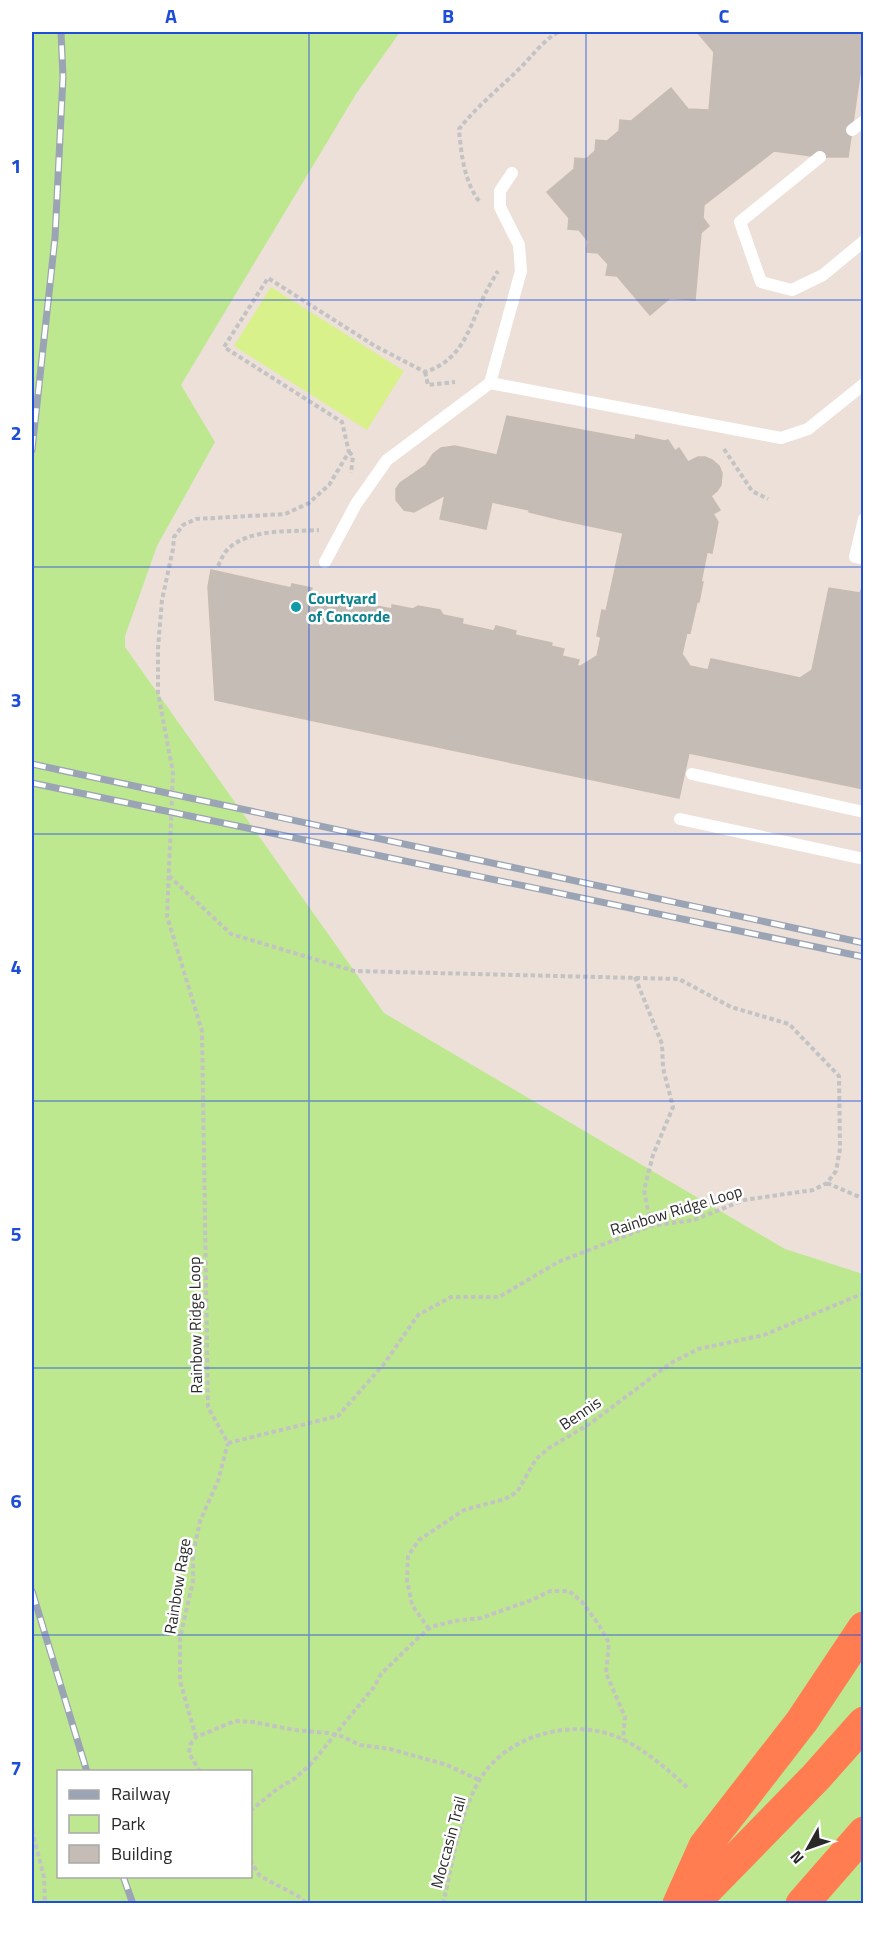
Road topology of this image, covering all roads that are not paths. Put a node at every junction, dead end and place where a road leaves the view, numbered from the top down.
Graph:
1 (864, 121) edge
2 (852, 130) dead end
3 (820, 157) dead end
4 (512, 173) dead end
5 (864, 241) edge
6 (490, 383) junction
7 (864, 384) edge
8 (864, 519) edge
9 (864, 559) edge
10 (325, 562) dead end
11 (692, 774) dead end
12 (864, 812) edge
13 (680, 819) dead end
14 (864, 860) edge
15 (864, 1628) edge
16 (864, 1723) edge
17 (864, 1833) edge
18 (679, 1904) edge
19 (692, 1904) edge
20 (802, 1904) edge

1 - 2 lane
3 - 5 lane
4 - 6 lane
6 - 7 lane
6 - 10 lane
8 - 9 lane
11 - 12 lane
13 - 14 lane
15 - 18 highway
16 - 19 highway
17 - 20 highway

